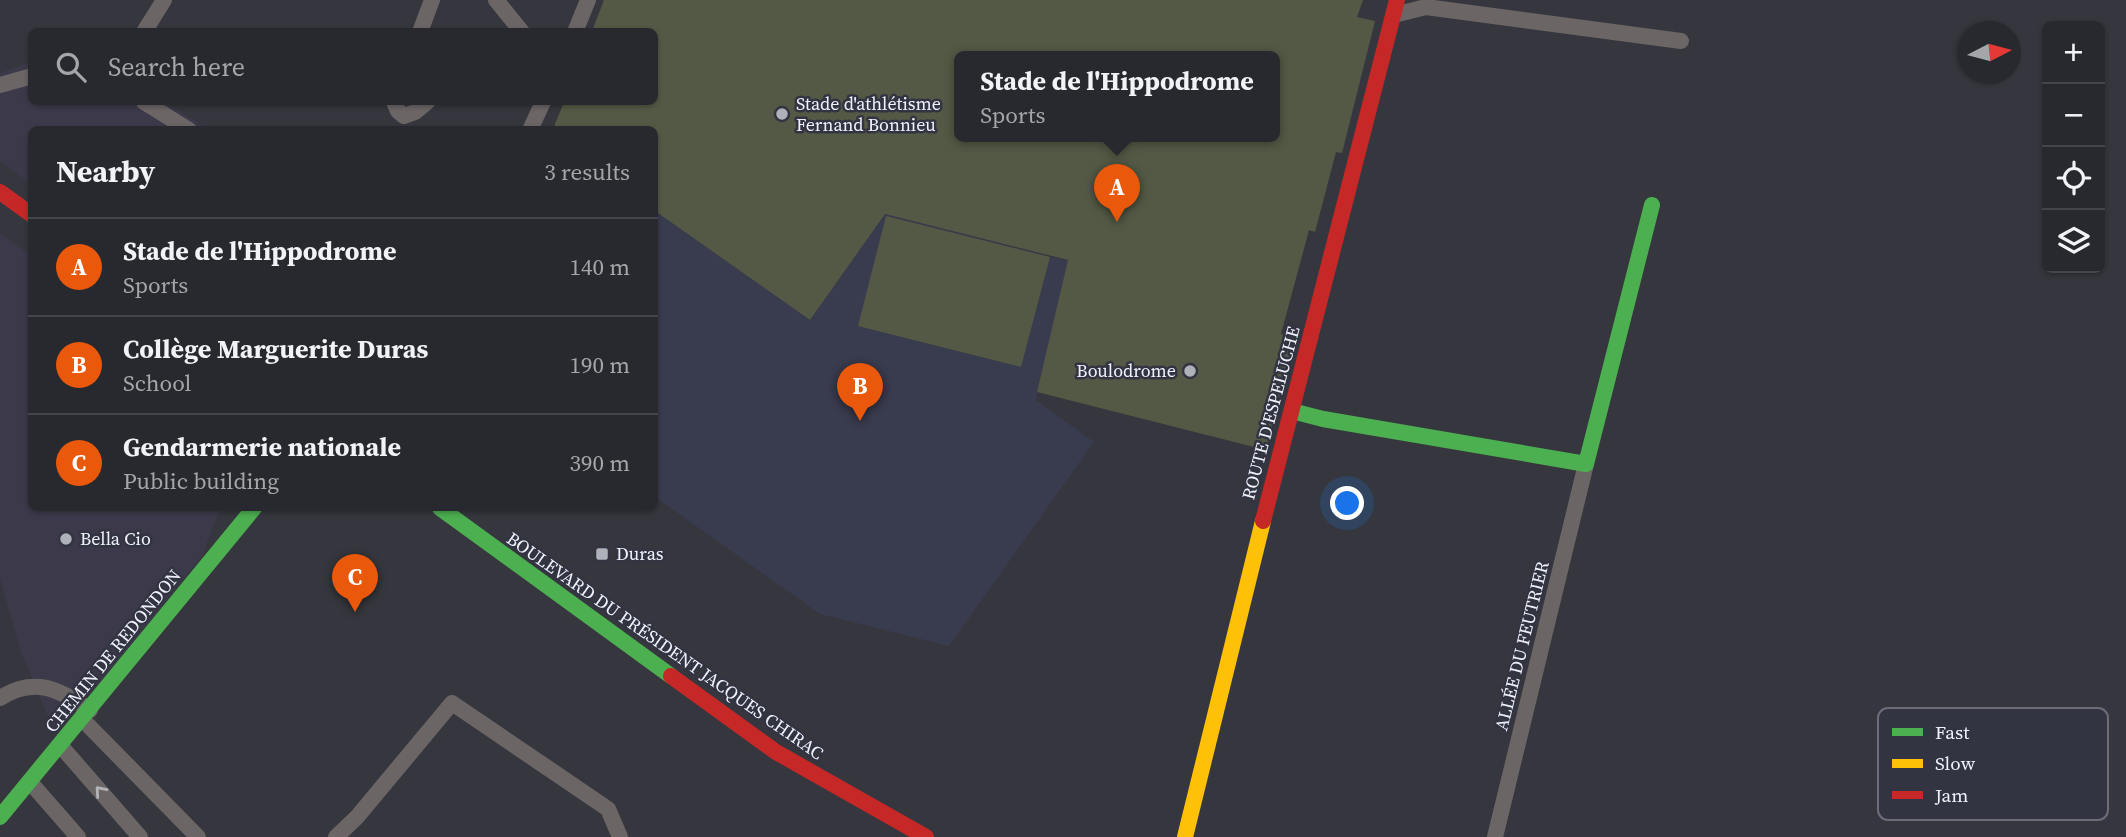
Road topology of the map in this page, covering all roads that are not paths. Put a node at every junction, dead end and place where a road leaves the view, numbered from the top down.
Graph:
1 (164, 0) edge
2 (432, 0) edge
3 (496, 0) edge
4 (588, 0) edge
5 (1396, 7) edge
6 (146, 28) edge
7 (422, 28) edge
8 (519, 28) edge
9 (577, 28) edge
10 (1681, 41) dead end
11 (28, 77) edge
12 (0, 85) edge
13 (149, 105) edge
14 (395, 105) edge
15 (423, 105) edge
16 (542, 105) edge
17 (183, 126) edge
18 (532, 126) edge
19 (0, 192) edge
20 (1653, 205) dead end
21 (28, 212) edge
22 (1292, 411) junction
23 (1586, 464) junction
24 (252, 511) edge
25 (435, 511) edge
26 (444, 511) edge
27 (458, 523) junction
28 (0, 698) edge
29 (86, 714) junction
30 (60, 745) junction
31 (30, 782) junction
32 (0, 817) edge
33 (78, 837) edge
34 (140, 837) edge
35 (198, 837) edge
36 (336, 837) edge
37 (620, 837) edge
38 (926, 837) edge
39 (1185, 837) edge
40 (1495, 837) edge

1 - 6 street
2 - 7 street
3 - 8 street
4 - 9 street
5 - 10 street
5 - 22 street, ROUTE D'ESPELUCHE
11 - 12 street
13 - 17 street
14 - 15 street
16 - 18 street
19 - 21 street
20 - 23 street, ALLÉE DU FEUTRIER
22 - 23 street
22 - 39 street, ROUTE D'ESPELUCHE
23 - 40 street, ALLÉE DU FEUTRIER
24 - 29 street, CHEMIN DE REDONDON
25 - 27 street, BOULEVARD DU PRÉSIDENT JACQUES CHIRAC
26 - 27 street, BOULEVARD DU PRÉSIDENT JACQUES CHIRAC
27 - 38 street, BOULEVARD DU PRÉSIDENT JACQUES CHIRAC
28 - 29 street
29 - 30 street, CHEMIN DE REDONDON
29 - 35 street
30 - 31 street, CHEMIN DE REDONDON
34 -> 30 street
31 - 32 street, CHEMIN DE REDONDON
31 - 33 street
36 - 37 street

